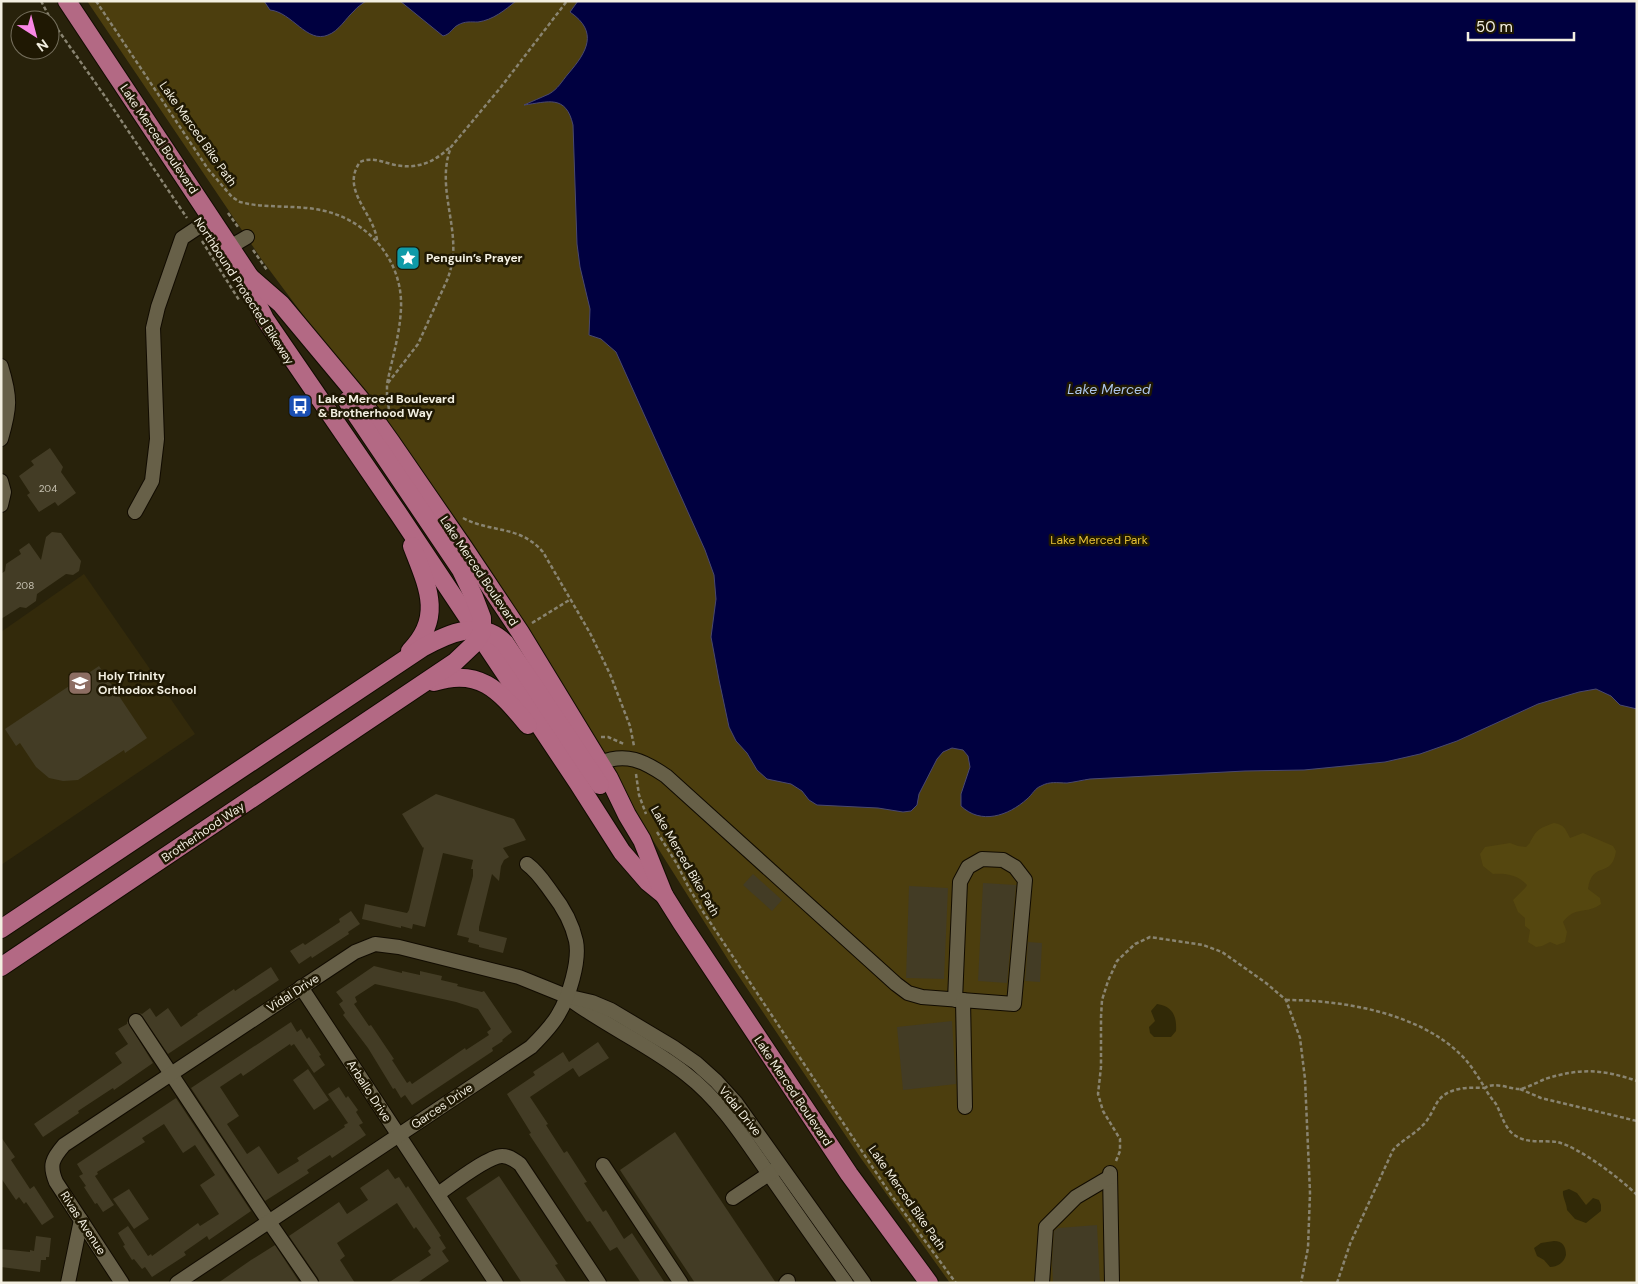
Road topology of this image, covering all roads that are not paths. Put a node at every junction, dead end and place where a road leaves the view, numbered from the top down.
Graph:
1 (67, 1) edge
2 (212, 218) junction
3 (247, 237) dead end
4 (230, 247) junction
5 (250, 276) junction
6 (281, 304) junction
7 (1, 366) edge
8 (1, 439) edge
9 (1, 481) edge
10 (1, 505) edge
11 (135, 512) dead end
12 (400, 516) junction
13 (479, 631) junction
14 (386, 672) junction
15 (404, 698) junction
16 (600, 763) junction
17 (578, 783) junction
18 (627, 815) junction
19 (527, 864) dead end
20 (664, 895) junction
21 (1, 929) edge
22 (1, 967) edge
23 (301, 987) junction
24 (566, 996) junction
25 (959, 1000) junction
26 (136, 1021) dead end
27 (170, 1075) junction
28 (965, 1107) dead end
29 (399, 1135) junction
30 (52, 1161) joint
31 (781, 1165) junction
32 (603, 1166) dead end
33 (769, 1174) junction
34 (438, 1194) junction
35 (733, 1198) dead end
36 (81, 1220) junction
37 (269, 1222) junction
38 (68, 1283) edge
39 (122, 1283) edge
40 (177, 1283) edge
41 (311, 1283) edge
42 (496, 1283) edge
43 (599, 1283) edge
44 (681, 1283) edge
45 (846, 1283) edge
46 (864, 1283) edge
47 (929, 1283) edge
48 (1042, 1283) edge
49 (1112, 1283) edge

1 - 2 main road, Lake Merced Boulevard
2 - 4 main road, Lake Merced Boulevard
2 - 11 street
3 - 4 street
4 - 5 main road, Lake Merced Boulevard
5 - 6 main road, Lake Merced Boulevard
5 - 12 main road, Lake Merced Boulevard
6 - 13 main road
6 - 16 main road, Lake Merced Boulevard
7 - 8 street
9 - 10 street
12 - 13 main road, Lake Merced Boulevard
12 - 14 main road
13 - 14 main road
13 - 15 main road
13 - 17 main road, Lake Merced Boulevard
13 - 18 main road
14 - 21 main road
15 - 17 main road
15 - 22 main road, Brotherhood Way
16 - 18 main road, Lake Merced Boulevard
16 - 25 street
17 - 20 main road, Lake Merced Boulevard
18 - 20 main road, Lake Merced Boulevard
19 - 24 street, Garces Drive
20 - 47 main road, Lake Merced Boulevard
23 - 24 street, Vidal Drive
23 - 27 street, Vidal Drive
23 - 29 street, Arballo Drive
24 - 29 street, Garces Drive
24 - 31 street, Vidal Drive
24 - 33 street, Vidal Drive
25 - 25 street
25 - 28 street
26 - 27 street
27 - 30 street, Vidal Drive
27 - 37 street
29 - 34 street, Arballo Drive
29 - 37 street, Garces Drive
30 - 36 street, Rivas Avenue
31 - 33 street
31 - 46 street, Vidal Drive
32 - 44 street
33 - 35 street
33 - 45 street, Vidal Drive
34 - 42 street, Arballo Drive
34 - 43 street
36 - 38 street
36 - 39 street, Rivas Avenue
37 - 40 street, Garces Drive
37 - 41 street
48 - 49 street

